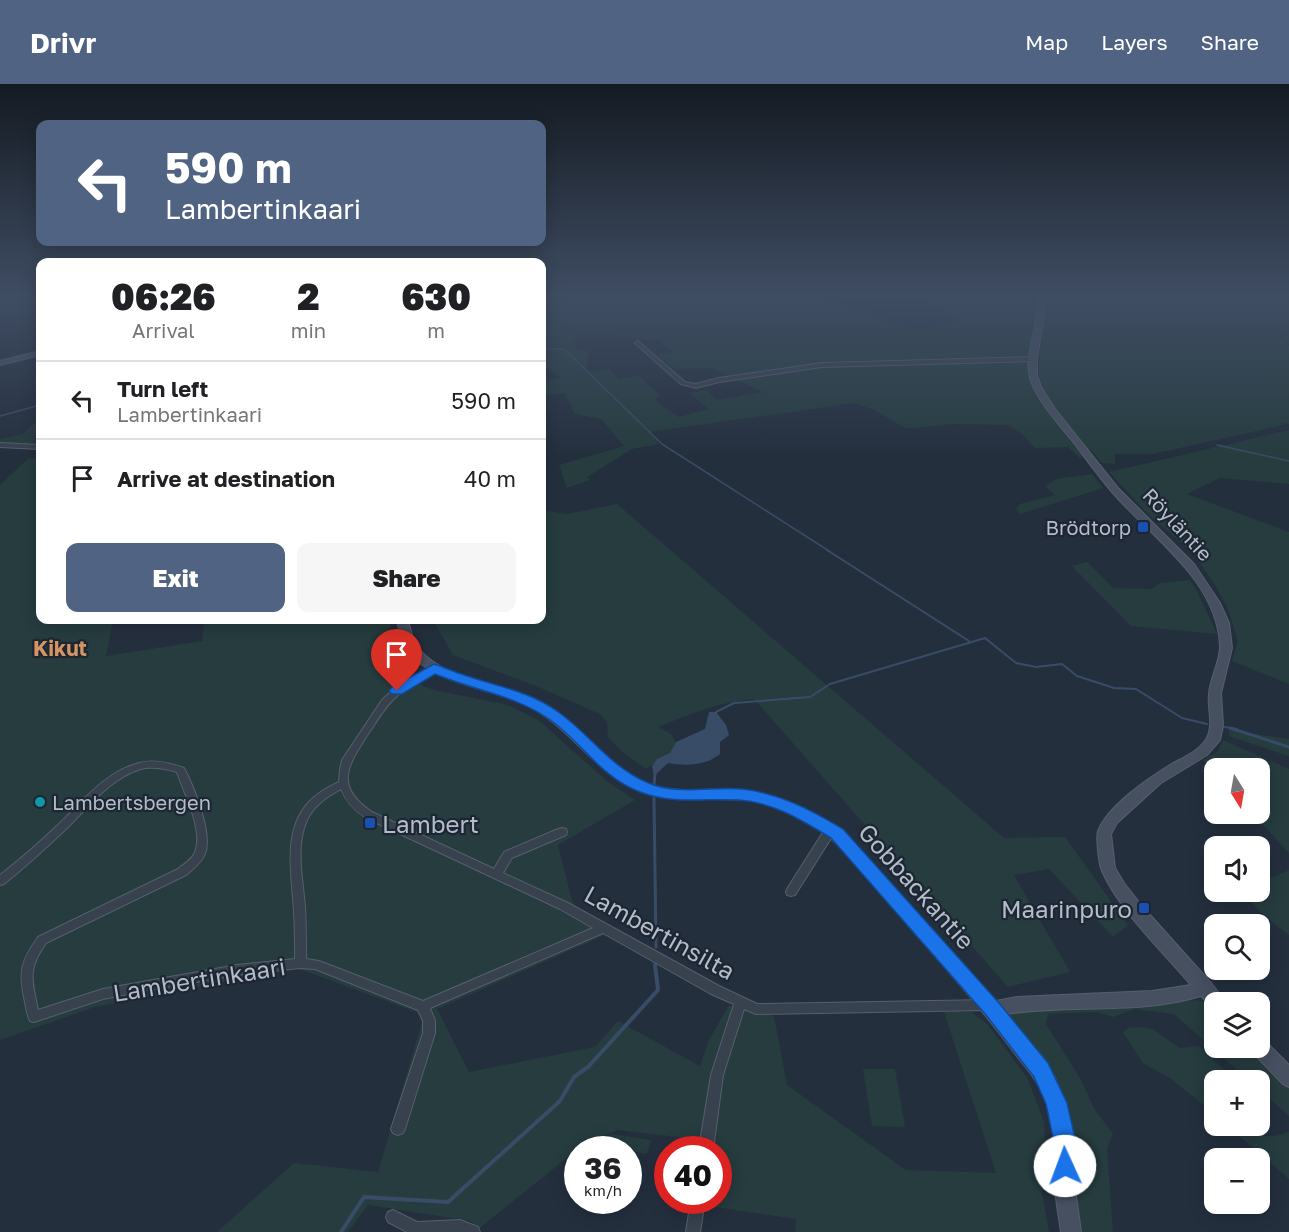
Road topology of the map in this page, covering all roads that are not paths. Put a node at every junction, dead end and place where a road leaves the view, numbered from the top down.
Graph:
1 (644, 349) edge
2 (1035, 349) edge
3 (36, 355) edge
4 (1033, 359) junction
5 (0, 363) edge
6 (0, 445) edge
7 (36, 447) edge
8 (404, 624) edge
9 (434, 668) junction
10 (342, 784) junction
11 (831, 829) junction
12 (562, 832) dead end
13 (496, 875) junction
14 (0, 881) edge
15 (791, 892) dead end
16 (604, 928) junction
17 (300, 963) junction
18 (1204, 988) junction
19 (1208, 992) edge
20 (740, 1003) junction
21 (423, 1006) junction
22 (991, 1007) junction
23 (1270, 1058) edge
24 (1289, 1078) edge
25 (398, 1129) dead end
26 (708, 1136) edge
27 (696, 1214) edge
28 (393, 1217) dead end
29 (473, 1232) edge
30 (693, 1232) edge
31 (1071, 1232) edge

1 - 4 street
2 - 4 street, Röyläntie
3 - 5 street
4 - 18 street, Röyläntie
6 - 7 street
8 - 9 street, Gobbackantie
9 - 10 street
9 - 11 street, Gobbackantie
10 - 13 street, Lambertinsilta
10 - 17 street, Lambertinkaari
11 - 15 street
11 - 22 street, Gobbackantie
12 - 13 street
13 - 16 street, Lambertinsilta
14 - 17 street, Lambertinkaari
16 - 20 street, Lambertinsilta
16 - 21 street
17 - 21 street
18 - 19 street, Röyläntie
18 - 22 street, Lambertinsilta
20 - 22 street, Lambertinsilta
20 - 26 street
21 - 25 street
22 - 31 street, Gobbackantie
23 - 24 street
27 - 30 street
28 - 29 street

